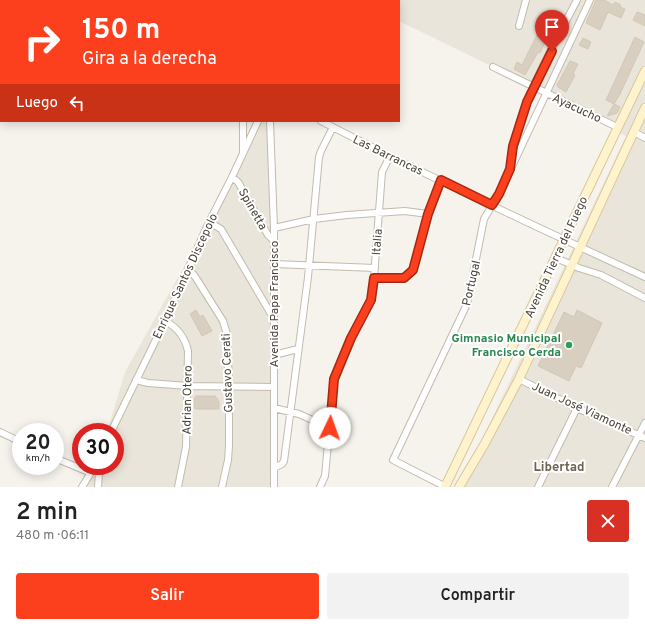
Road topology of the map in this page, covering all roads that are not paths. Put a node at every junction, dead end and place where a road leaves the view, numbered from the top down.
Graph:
1 (526, 0) edge
2 (577, 0) edge
3 (590, 0) edge
4 (519, 26) dead end
5 (493, 67) dead end
6 (645, 71) edge
7 (534, 87) junction
8 (545, 93) junction
9 (645, 108) edge
10 (243, 122) edge
11 (258, 122) edge
12 (270, 122) edge
13 (323, 122) edge
14 (333, 127) junction
15 (617, 127) junction
16 (634, 132) junction
17 (645, 138) edge
18 (243, 153) junction
19 (390, 156) junction
20 (510, 169) junction
21 (232, 177) junction
22 (441, 180) junction
23 (492, 205) junction
24 (379, 213) junction
25 (428, 214) junction
26 (314, 219) junction
27 (209, 222) junction
28 (274, 228) junction
29 (564, 240) junction
30 (274, 241) junction
31 (580, 247) junction
32 (556, 258) junction
33 (274, 264) junction
34 (309, 265) junction
35 (572, 265) junction
36 (375, 268) junction
37 (187, 272) junction
38 (645, 276) edge
39 (374, 278) junction
40 (645, 298) edge
41 (274, 319) junction
42 (165, 321) junction
43 (298, 349) junction
44 (274, 355) junction
45 (519, 379) junction
46 (136, 380) junction
47 (188, 386) junction
48 (229, 386) junction
49 (274, 387) junction
50 (274, 408) junction
51 (577, 408) junction
52 (290, 412) junction
53 (645, 422) edge
54 (115, 423) edge
55 (330, 428) junction
56 (0, 432) edge
57 (639, 434) junction
58 (12, 438) edge
59 (645, 438) edge
60 (274, 468) junction
61 (90, 475) edge
62 (99, 475) edge
63 (272, 486) edge
64 (82, 487) edge
65 (98, 487) edge
66 (178, 487) edge
67 (222, 487) edge
68 (320, 487) edge
69 (446, 487) edge
70 (459, 487) edge
71 (538, 487) edge
72 (612, 487) edge

1 - 4 street
2 - 7 street, Portugal
3 - 8 street, Portugal
5 - 7 street, Ayacucho
6 - 15 street, Avenida Tierra del Fuego
7 - 8 street, Ayacucho
7 - 20 street, Portugal
8 - 15 street, Ayacucho
8 - 20 street, Portugal
9 - 16 street, Avenida Tierra del Fuego
10 - 18 street
11 - 18 street, Enrique Santos Discepolo
12 - 28 street, Avenida Papa Francisco
13 - 14 street, Las Barrancas
14 - 19 street, Las Barrancas
14 - 26 street
15 - 29 street, Avenida Tierra del Fuego
16 - 17 street
16 - 31 street, Avenida Tierra del Fuego
18 - 21 street, Enrique Santos Discepolo
19 - 22 street, Las Barrancas
19 - 24 street, Italia
20 - 23 street, Portugal
21 - 27 street, Enrique Santos Discepolo
21 - 30 street, Spinetta
22 - 23 street, Las Barrancas
22 - 25 street
23 - 29 street, Las Barrancas
23 - 69 street, Portugal
24 - 25 street
24 - 26 street
24 - 36 street, Italia
25 - 39 street
26 - 28 street
26 - 34 street
27 - 37 street, Enrique Santos Discepolo
27 - 41 street
28 - 30 street, Avenida Papa Francisco
29 - 31 street, Las Barrancas
29 - 32 street, Avenida Tierra del Fuego
30 - 33 street, Avenida Papa Francisco
31 - 35 street, Avenida Tierra del Fuego
31 - 38 street, Las Barrancas
32 - 35 street
32 - 69 street, Avenida Tierra del Fuego
33 - 34 street
33 - 41 street, Avenida Papa Francisco
34 - 36 street
34 - 43 street
35 - 40 street
35 - 45 street, Avenida Tierra del Fuego
36 - 39 street, Italia
37 - 42 street, Enrique Santos Discepolo
37 - 48 street, Gustavo Cerati
39 - 55 street, Italia
41 - 44 street, Avenida Papa Francisco
42 - 46 street, Enrique Santos Discepolo
42 - 47 street, Adrian Otero
43 - 44 street
43 - 52 street
44 - 49 street, Avenida Papa Francisco
45 - 51 street, Juan José Viamonte
45 - 70 street, Avenida Tierra del Fuego
46 - 47 street
46 - 54 street, Enrique Santos Discepolo
47 - 48 street
47 - 66 street, Adrian Otero
48 - 49 street
48 - 67 street, Gustavo Cerati
49 - 50 street, Avenida Papa Francisco
50 - 52 street
50 - 60 street, Avenida Papa Francisco
51 - 57 street, Juan José Viamonte
51 - 71 street
52 - 55 street
52 - 60 street
53 - 57 street
55 - 68 street, Italia
56 - 58 street
57 - 59 street, Juan José Viamonte
57 - 72 street
60 - 63 street, Avenida Papa Francisco
61 - 64 street
62 - 65 street

